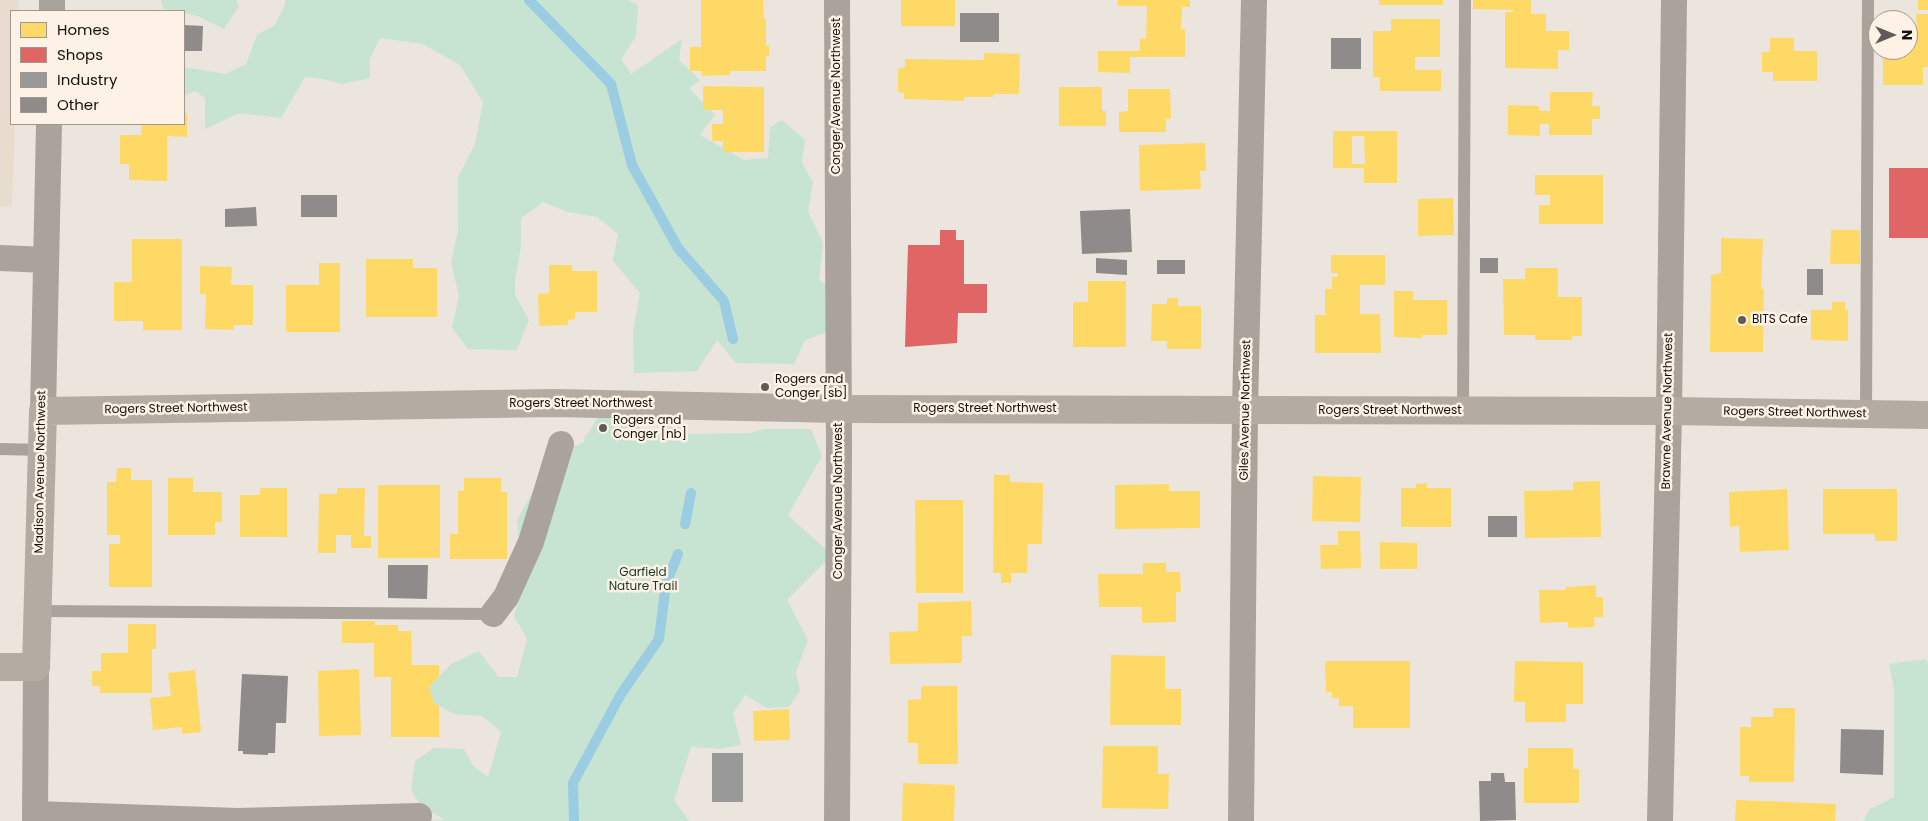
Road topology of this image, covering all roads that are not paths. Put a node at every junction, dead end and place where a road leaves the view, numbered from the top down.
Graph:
1 (837, 0) edge
2 (1254, 0) edge
3 (1465, 0) edge
4 (1674, 0) edge
5 (1868, 0) edge
6 (49, 125) edge
7 (0, 258) edge
8 (46, 260) junction
9 (839, 409) junction
10 (1245, 410) junction
11 (43, 411) junction
12 (1463, 412) junction
13 (1669, 412) junction
14 (1866, 414) junction
15 (1928, 416) edge
16 (561, 444) dead end
17 (0, 449) edge
18 (42, 450) junction
19 (38, 611) junction
20 (493, 614) joint
21 (0, 666) edge
22 (36, 667) junction
23 (419, 816) dead end
24 (35, 818) edge
25 (837, 821) edge
26 (1242, 821) edge
27 (1660, 821) edge

1 - 9 street, Conger Avenue Northwest
2 - 10 street, Giles Avenue Northwest
3 - 12 lane
4 - 13 street, Brawne Avenue Northwest
5 - 14 lane
6 - 8 street, Madison Avenue Northwest
7 - 8 street
8 - 11 street, Madison Avenue Northwest
9 - 10 street, Rogers Street Northwest
9 - 11 street, Rogers Street Northwest
9 - 25 street, Conger Avenue Northwest
10 - 12 street, Rogers Street Northwest
10 - 26 street, Giles Avenue Northwest
11 - 18 street, Madison Avenue Northwest
12 - 13 street, Rogers Street Northwest
13 - 14 street, Rogers Street Northwest
13 - 27 street, Brawne Avenue Northwest
14 - 15 street, Rogers Street Northwest
16 - 20 street
17 - 18 lane
18 - 19 street, Madison Avenue Northwest
19 - 20 lane
19 - 22 street, Madison Avenue Northwest
21 - 22 street
22 - 24 street, Madison Avenue Northwest
23 - 24 street

